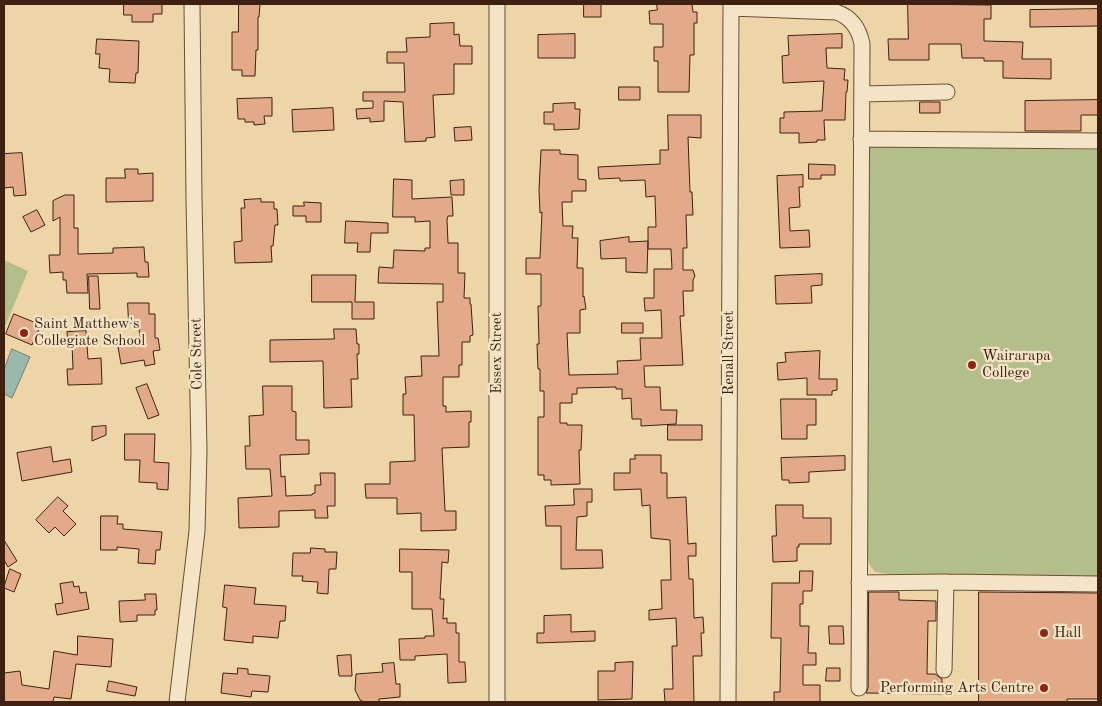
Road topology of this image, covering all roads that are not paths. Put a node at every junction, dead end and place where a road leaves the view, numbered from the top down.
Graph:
1 (192, 4) edge
2 (497, 4) edge
3 (730, 6) edge
4 (947, 92) dead end
5 (862, 94) junction
6 (861, 139) junction
7 (1098, 141) edge
8 (946, 582) junction
9 (859, 583) junction
10 (1098, 584) edge
11 (944, 670) dead end
12 (859, 688) dead end
13 (177, 702) edge
14 (497, 702) edge
15 (728, 702) edge

1 - 13 street, Cole Street
2 - 14 street, Essex Street
3 - 5 street
3 - 15 street, Renall Street
4 - 5 street
5 - 6 street
6 - 7 street
6 - 9 street
8 - 9 street
8 - 10 street
8 - 11 street
9 - 12 street

